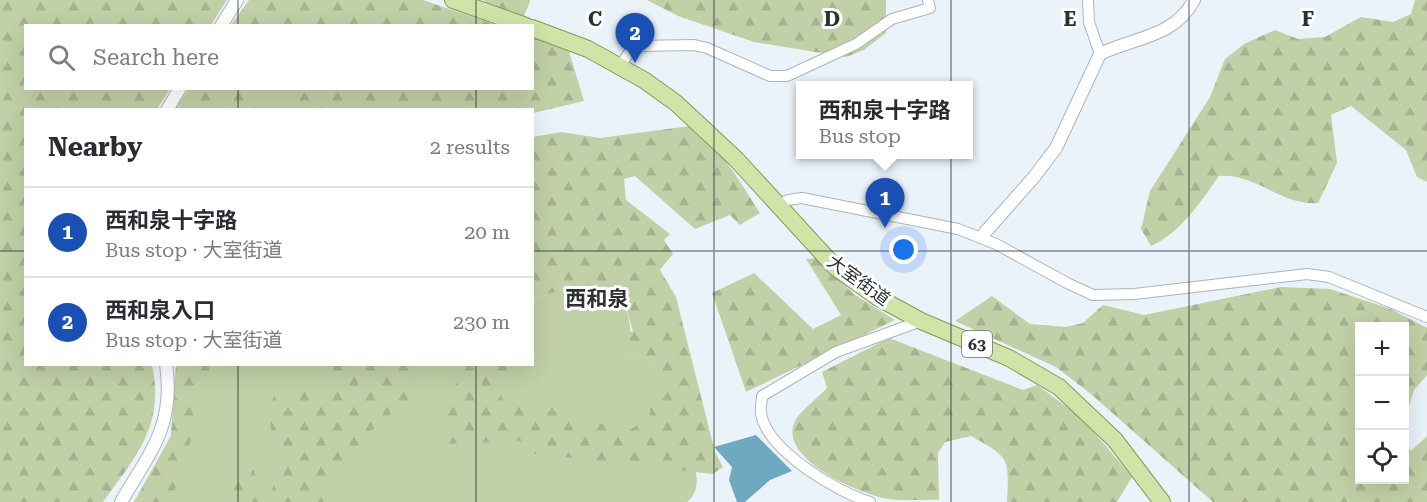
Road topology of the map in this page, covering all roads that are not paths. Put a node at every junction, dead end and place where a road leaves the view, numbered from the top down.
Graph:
1 (237, 0) edge
2 (453, 0) edge
3 (928, 0) edge
4 (1088, 0) edge
5 (1194, 0) edge
6 (222, 24) edge
7 (520, 24) edge
8 (534, 29) edge
9 (1100, 54) junction
10 (620, 66) junction
11 (179, 90) edge
12 (168, 108) edge
13 (777, 205) junction
14 (981, 237) junction
15 (1427, 317) edge
16 (921, 321) junction
17 (166, 366) edge
18 (121, 502) edge
19 (870, 502) edge
20 (1161, 502) edge

1 - 6 street
2 - 7 main road
3 - 10 street
4 - 9 street
5 - 9 street
8 - 10 main road, 大室街道 / 63
9 - 14 street
10 - 13 main road, 大室街道 / 63
11 - 12 street
13 - 14 street
13 - 16 main road, 大室街道 / 63
14 - 15 street
16 - 19 street
16 - 20 main road, 大室街道 / 63
17 - 18 street

